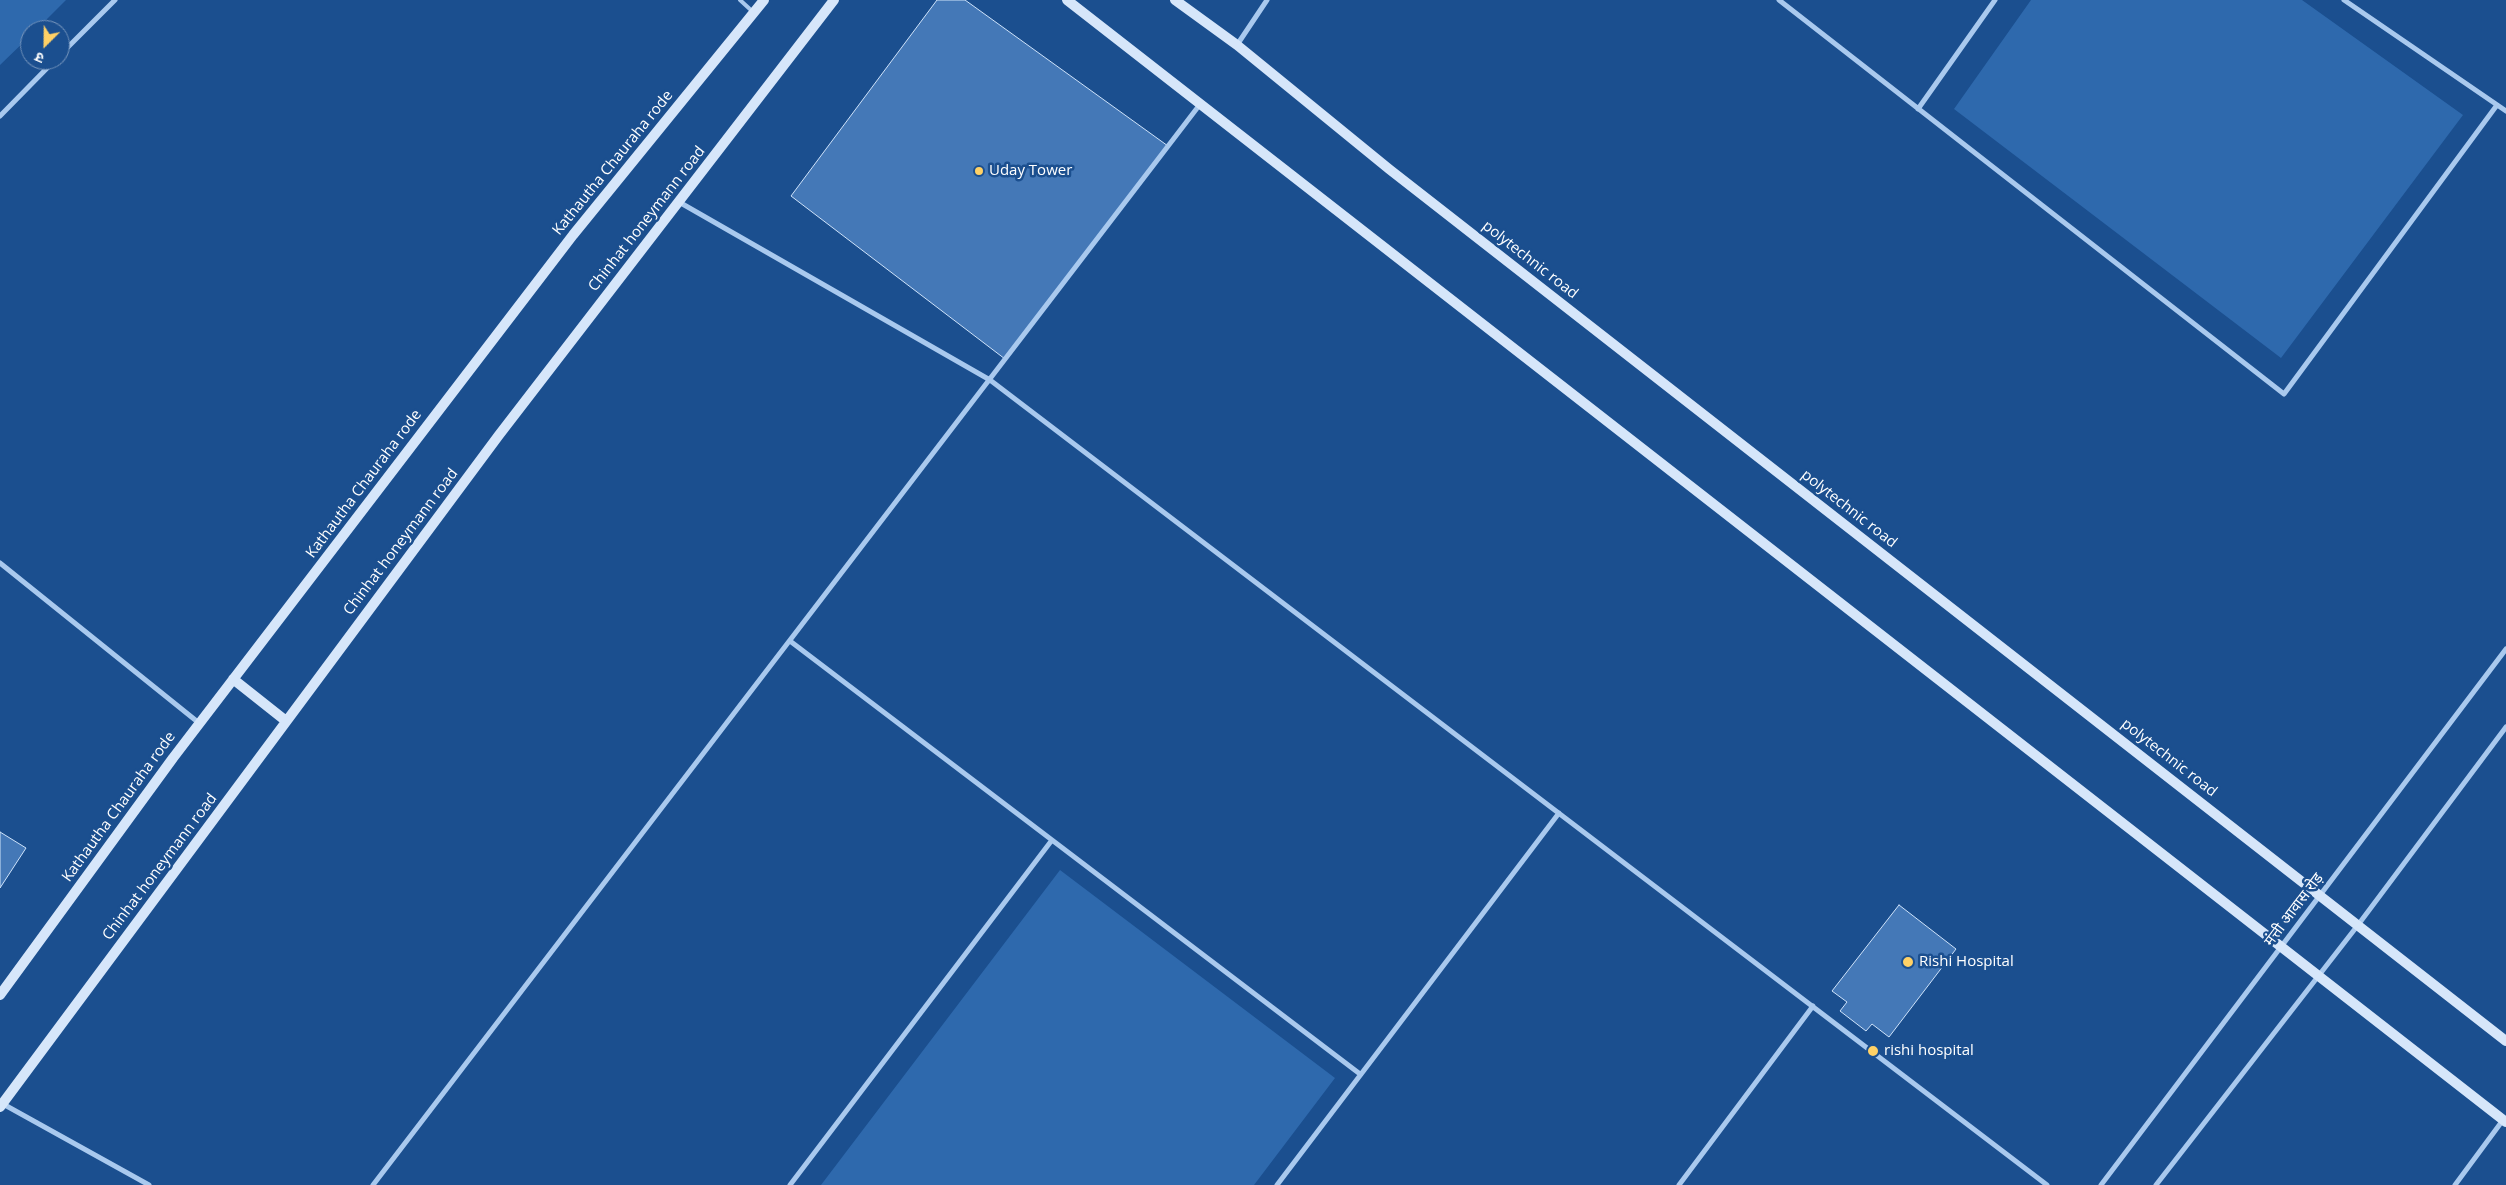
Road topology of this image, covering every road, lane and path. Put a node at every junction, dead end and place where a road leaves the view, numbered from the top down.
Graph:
1 (115, 0) edge
2 (740, 0) edge
3 (764, 0) edge
4 (834, 0) edge
5 (1067, 0) edge
6 (1175, 0) edge
7 (1267, 0) edge
8 (1779, 0) edge
9 (1995, 0) edge
10 (2344, 0) edge
11 (754, 13) junction
12 (70, 45) edge
13 (1237, 45) junction
14 (45, 70) edge
15 (1201, 102) junction
16 (2497, 105) junction
17 (1918, 109) junction
18 (2506, 111) edge
19 (0, 116) edge
20 (679, 202) junction
21 (990, 380) junction
22 (0, 563) edge
23 (790, 641) junction
24 (2506, 650) edge
25 (233, 679) junction
26 (286, 721) junction
27 (199, 723) junction
28 (2506, 727) edge
29 (1559, 813) junction
30 (1052, 840) junction
31 (2320, 895) junction
32 (2358, 925) junction
33 (2281, 946) junction
34 (2319, 976) junction
35 (0, 995) edge
36 (1812, 1006) junction
37 (2506, 1041) edge
38 (1360, 1074) junction
39 (1, 1105) edge
40 (2505, 1121) edge
41 (149, 1185) edge
42 (374, 1185) edge
43 (790, 1185) edge
44 (1277, 1185) edge
45 (1679, 1185) edge
46 (2047, 1185) edge
47 (2101, 1185) edge
48 (2156, 1185) edge
49 (2455, 1185) edge

1 - 12 street
2 - 11 lane
3 - 11 street, Kathautha Chauraha rode
4 - 20 street, Chinhat honeymann road
5 - 15 street
6 - 13 street, polytechnic road
7 - 13 street
8 - 17 street
9 - 17 street
10 - 16 street
11 - 25 street, Kathautha Chauraha rode
13 - 31 street, polytechnic road
14 - 19 street
15 - 21 street
15 - 33 street
16 - 17 street
16 - 18 street
20 - 21 street
20 - 26 street, Chinhat honeymann road
21 - 23 street
21 - 29 street
22 - 27 street
23 - 30 street
23 - 42 street
24 - 31 street, मंत्ती आवास रोड़
25 - 26 street
25 - 27 street, Kathautha Chauraha rode
26 - 39 street, Chinhat honeymann road
27 - 35 street, Kathautha Chauraha rode
28 - 32 street
29 - 36 street
29 - 38 street
30 - 38 street
30 - 43 street
31 - 32 street, polytechnic road
31 - 33 street, मंत्ती आवास रोड़
32 - 34 street
32 - 37 street, polytechnic road
33 - 34 street
33 - 47 street, मंत्ती आवास रोड़
34 - 40 street
34 - 48 street
36 - 45 street
36 - 46 street
38 - 44 street
39 - 41 street
40 - 49 street

